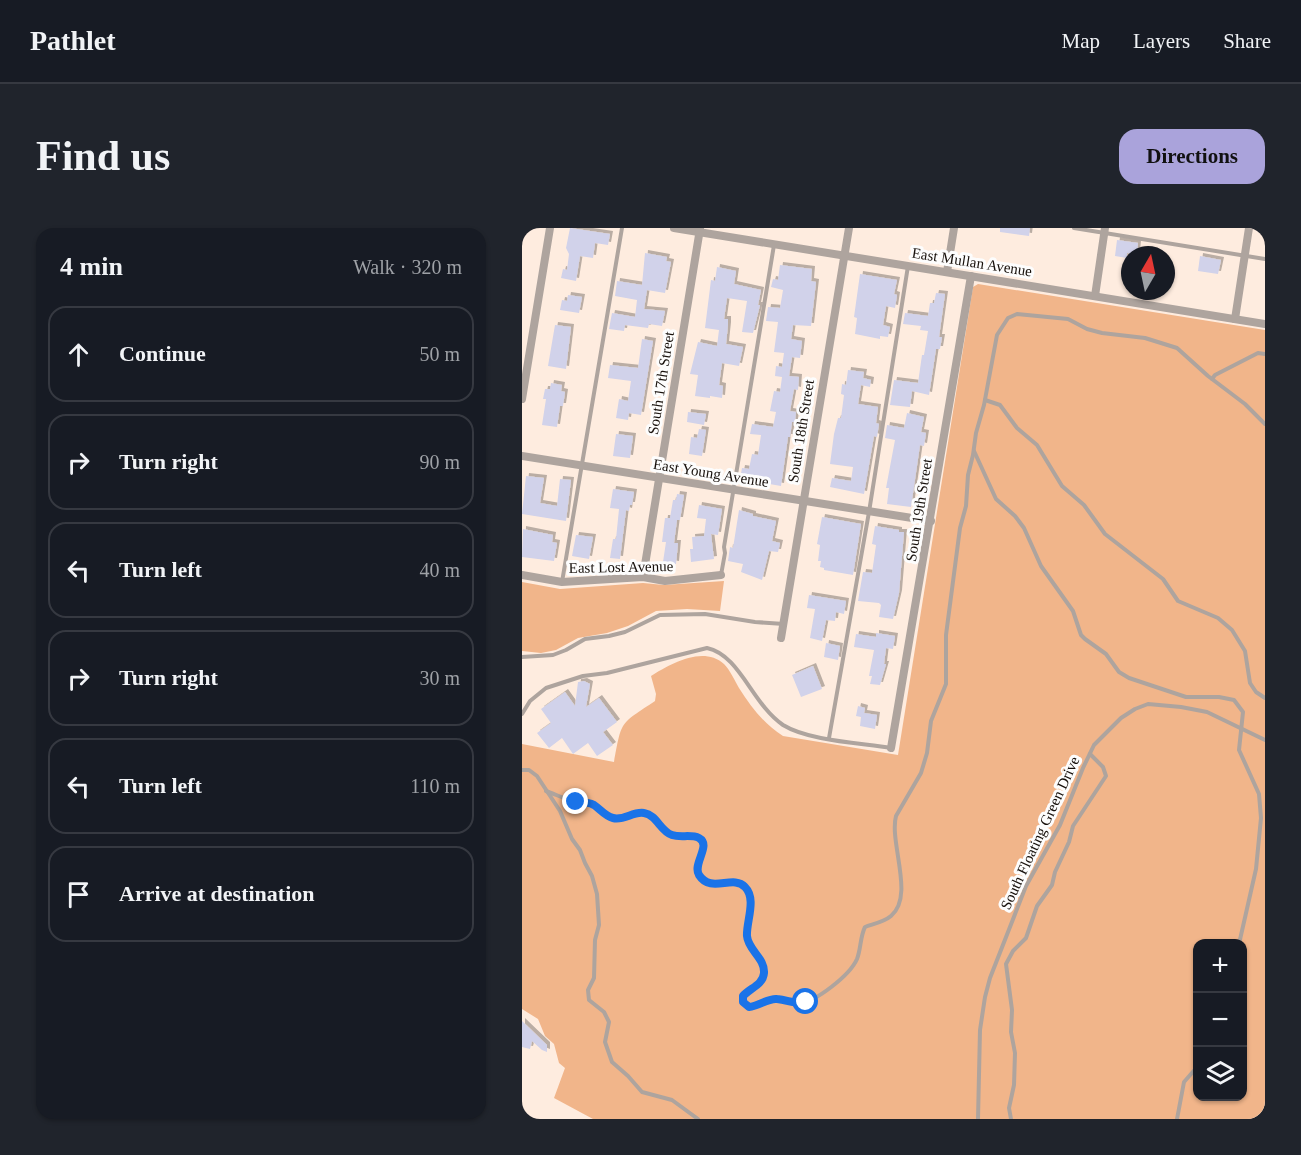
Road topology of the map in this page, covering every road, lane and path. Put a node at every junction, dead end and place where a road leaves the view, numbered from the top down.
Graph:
1 (550, 228) edge
2 (622, 228) edge
3 (674, 228) edge
4 (849, 228) edge
5 (954, 228) edge
6 (1074, 228) edge
7 (1249, 228) edge
8 (700, 230) edge
9 (1104, 230) edge
10 (774, 244) junction
11 (844, 255) junction
12 (1245, 256) junction
13 (1265, 259) edge
14 (908, 266) junction
15 (947, 272) junction
16 (970, 276) junction
17 (1095, 296) junction
18 (1235, 319) junction
19 (1265, 324) edge
20 (1265, 354) edge
21 (1212, 379) junction
22 (522, 399) edge
23 (985, 400) junction
24 (1265, 424) edge
25 (974, 451) junction
26 (522, 456) edge
27 (582, 465) junction
28 (659, 478) junction
29 (733, 490) junction
30 (803, 501) junction
31 (869, 512) junction
32 (931, 521) junction
33 (522, 574) edge
34 (721, 575) joint
35 (643, 577) junction
36 (562, 582) junction
37 (784, 624) junction
38 (781, 638) dead end
39 (522, 657) edge
40 (1265, 698) edge
41 (522, 714) edge
42 (1240, 729) junction
43 (829, 738) junction
44 (1265, 740) edge
45 (891, 748) joint
46 (1090, 754) junction
47 (522, 770) edge
48 (546, 791) junction
49 (1240, 939) edge
50 (1193, 1071) edge
51 (698, 1119) edge
52 (978, 1119) edge
53 (1011, 1119) edge
54 (1177, 1119) edge

1 - 22 street
2 - 27 lane
3 - 8 street, East Mullan Avenue
4 - 11 street, South 18th Street
5 - 15 street
6 - 9 lane
7 - 12 street
8 - 10 street, East Mullan Avenue
8 - 28 street, South 17th Street
9 - 12 lane
9 - 17 street
10 - 11 street, East Mullan Avenue
10 - 29 lane
11 - 14 street, East Mullan Avenue
11 - 30 street, South 18th Street
12 - 13 lane
12 - 18 street
14 - 15 street, East Mullan Avenue
14 - 31 lane
15 - 16 street, East Mullan Avenue
16 - 17 street, East Mullan Avenue
16 - 32 street, South 19th Street
17 - 18 street, East Mullan Avenue
18 - 19 street, East Mullan Avenue
20 - 21 lane
21 - 23 lane
21 - 24 lane
23 - 25 lane
23 - 40 lane
25 - 42 lane
25 - 48 lane
26 - 27 street, East Young Avenue
27 - 28 street, East Young Avenue
27 - 36 lane
28 - 29 street, East Young Avenue
28 - 35 street, South 17th Street
29 - 30 street, East Young Avenue
29 - 34 lane
30 - 31 street, East Young Avenue
30 - 37 street, South 18th Street
31 - 32 street, East Young Avenue
31 - 43 lane
32 - 45 street, South 19th Street
33 - 36 street, East Lost Avenue
34 - 35 street, East Lost Avenue
35 - 36 street, East Lost Avenue
37 - 38 street, South 18th Street
37 - 39 lane
41 - 43 lane
42 - 44 lane, South Floating Green Drive
42 - 46 lane, South Floating Green Drive
42 - 49 lane
43 - 45 lane
46 - 52 lane, South Floating Green Drive
46 - 53 lane
47 - 48 lane
48 - 51 lane
50 - 54 lane

